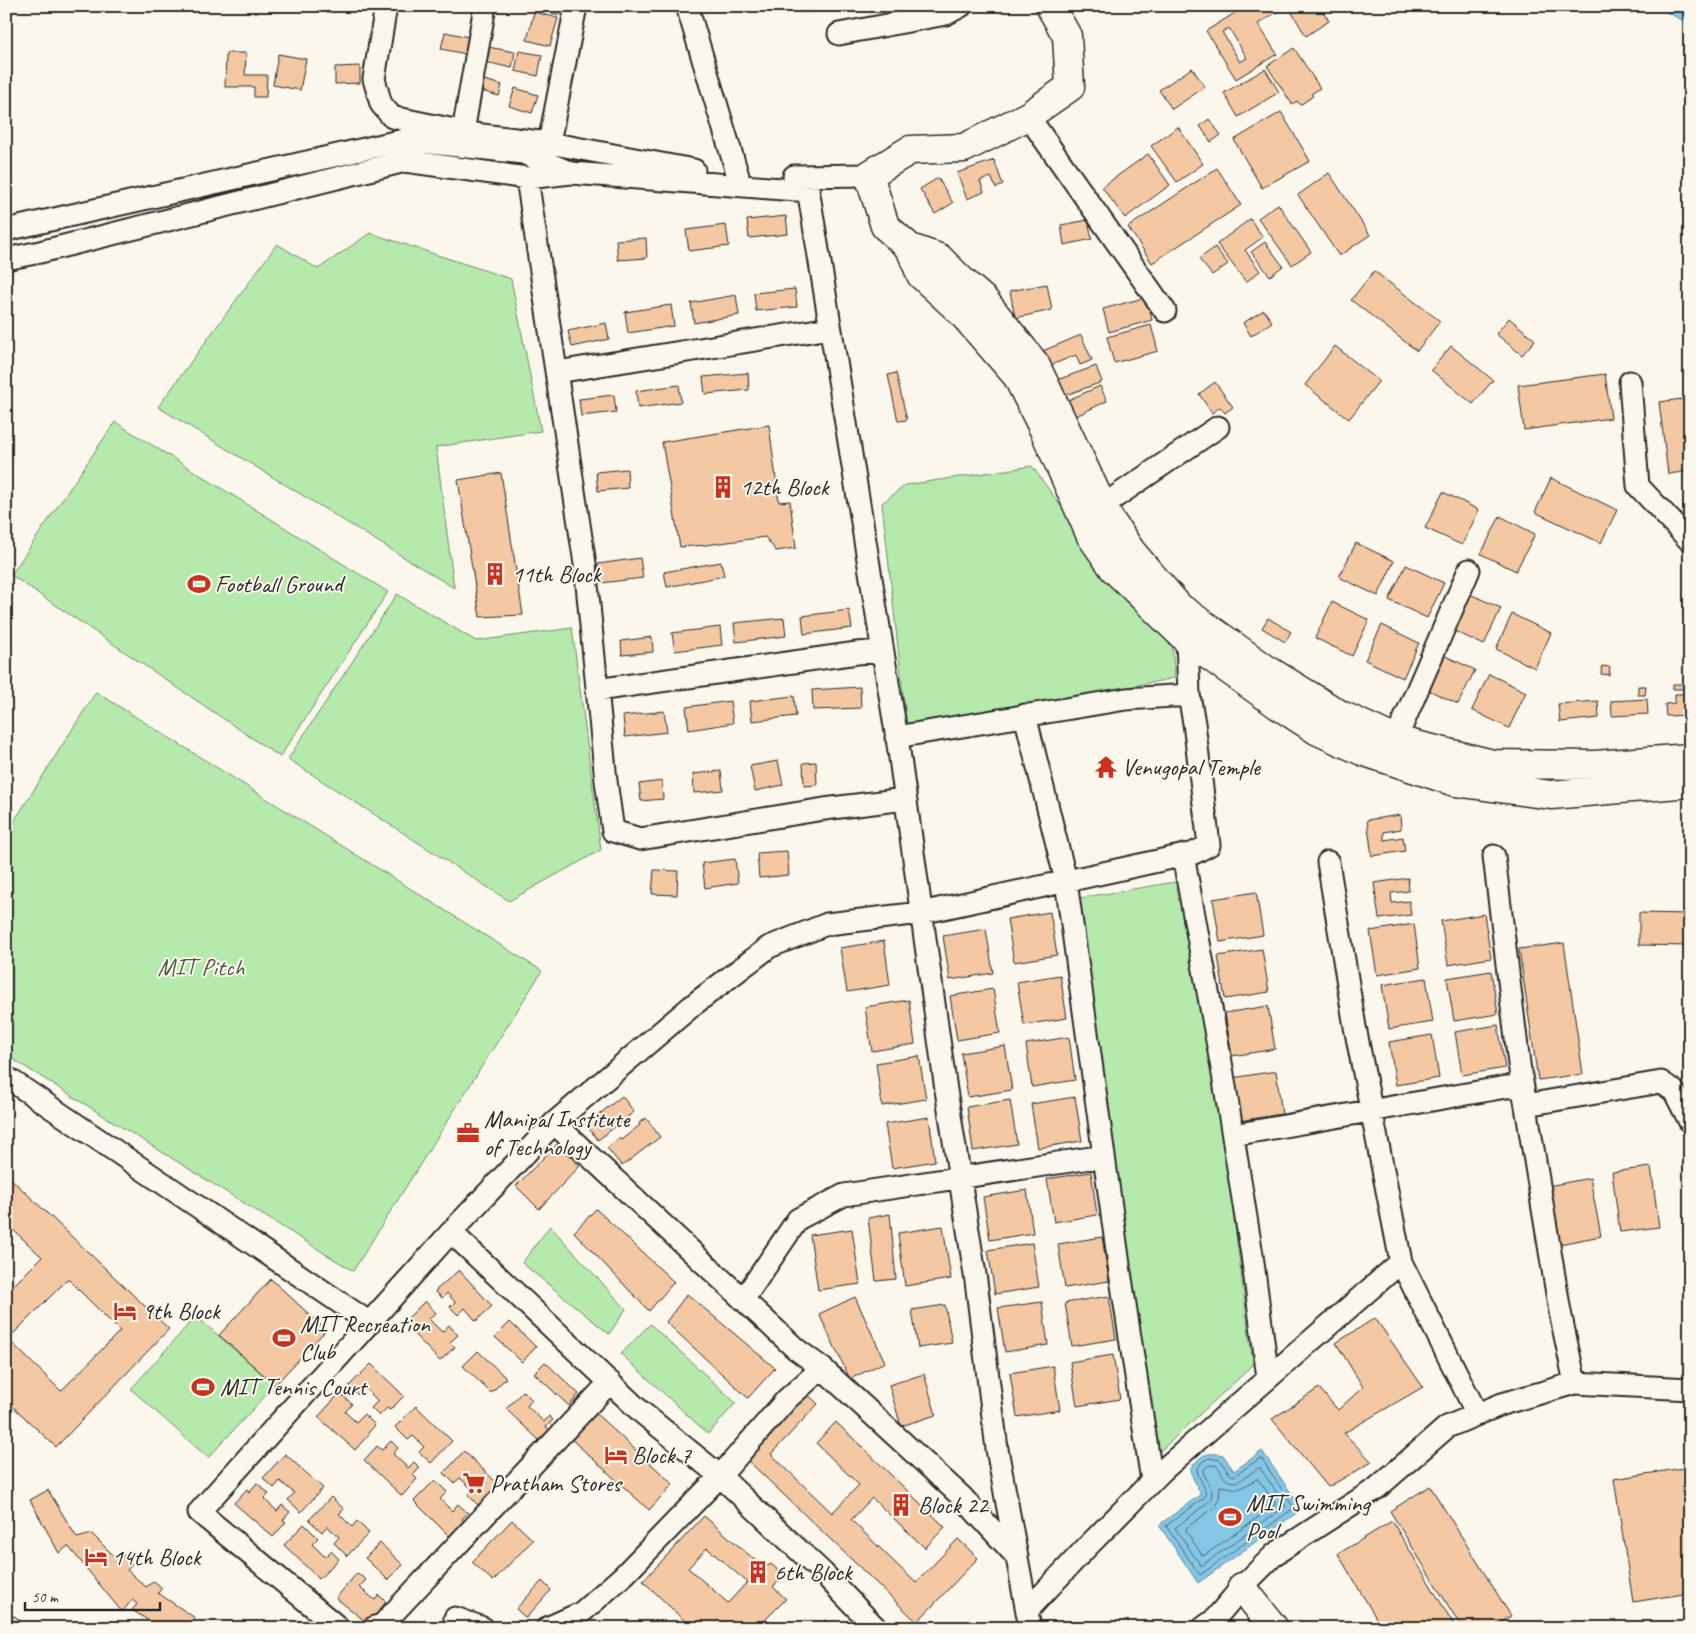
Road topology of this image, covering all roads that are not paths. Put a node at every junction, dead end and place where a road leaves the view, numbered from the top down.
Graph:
1 (386, 6) edge
2 (485, 6) edge
3 (576, 6) edge
4 (687, 6) edge
5 (961, 6) edge
6 (1050, 6) edge
7 (839, 34) dead end
8 (1028, 116) junction
9 (463, 132) junction
10 (549, 143) junction
11 (571, 173) junction
12 (869, 175) junction
13 (738, 176) junction
14 (526, 178) junction
15 (808, 183) junction
16 (6, 230) edge
17 (910, 248) junction
18 (6, 259) edge
19 (1165, 311) dead end
20 (830, 328) junction
21 (557, 372) junction
22 (1630, 382) dead end
23 (1218, 427) dead end
24 (1102, 506) junction
25 (1690, 541) edge
26 (1469, 570) dead end
27 (1186, 640) junction
28 (882, 651) junction
29 (597, 690) junction
30 (1189, 695) junction
31 (1025, 715) junction
32 (896, 737) junction
33 (1391, 750) junction
34 (1690, 758) edge
35 (1690, 783) edge
36 (905, 799) junction
37 (1183, 855) junction
38 (1494, 856) dead end
39 (1328, 862) dead end
40 (1066, 881) junction
41 (921, 913) junction
42 (6, 1077) edge
43 (1524, 1096) junction
44 (1372, 1111) junction
45 (1690, 1122) edge
46 (554, 1123) junction
47 (1233, 1135) junction
48 (1104, 1156) junction
49 (960, 1177) junction
50 (451, 1232) junction
51 (1401, 1262) junction
52 (743, 1300) junction
53 (370, 1323) junction
54 (822, 1368) junction
55 (1268, 1378) junction
56 (610, 1382) junction
57 (1575, 1384) junction
58 (1690, 1389) edge
59 (1477, 1414) junction
60 (720, 1476) junction
61 (1152, 1481) junction
62 (1017, 1557) junction
63 (1242, 1587) junction
64 (455, 1618) dead end
65 (1028, 1619) edge
66 (339, 1628) edge
67 (373, 1628) edge
68 (483, 1628) edge
69 (547, 1628) edge
70 (876, 1628) edge
71 (1203, 1628) edge
72 (1274, 1628) edge

1 - 9 street
2 - 9 street
3 - 10 street
4 - 13 street
5 - 7 street
6 - 8 main road
8 - 12 main road
8 - 19 street
9 - 10 street
10 - 13 street
11 - 14 street
11 - 15 street
11 - 16 street
12 - 15 street
12 - 17 main road
13 - 15 street
14 - 18 street
14 - 21 street
15 - 20 street
17 - 24 main road
17 - 27 main road
20 - 21 street
20 - 28 street
21 - 29 street
22 - 25 street
23 - 24 street
24 - 33 main road
26 - 33 street
27 - 30 street
27 - 33 main road
28 - 29 street
28 - 32 street
29 - 36 street
30 - 31 street
30 - 37 street
31 - 32 street
31 - 40 street
32 - 36 street
33 - 34 main road
33 - 35 main road
36 - 41 street
37 - 40 street
37 - 47 street
38 - 43 street
39 - 44 street
40 - 41 street
40 - 48 street
41 - 46 street
41 - 49 street
42 - 53 street
43 - 44 street
43 - 45 street
43 - 57 street
44 - 47 street
44 - 51 street
46 - 50 street
46 - 52 street
47 - 55 street
48 - 49 street
48 - 61 street
49 - 52 street
49 - 62 street
50 - 53 street
50 - 56 street
51 - 55 street
51 - 59 street
52 - 54 street
53 - 66 street
54 - 60 street
54 - 62 street
55 - 61 street
56 - 60 street
56 - 67 street
57 - 58 street
57 - 59 street
59 - 63 street
60 - 69 street
60 - 70 street
61 - 65 street
62 - 65 street
63 - 71 street
63 - 72 main road
64 - 68 street

